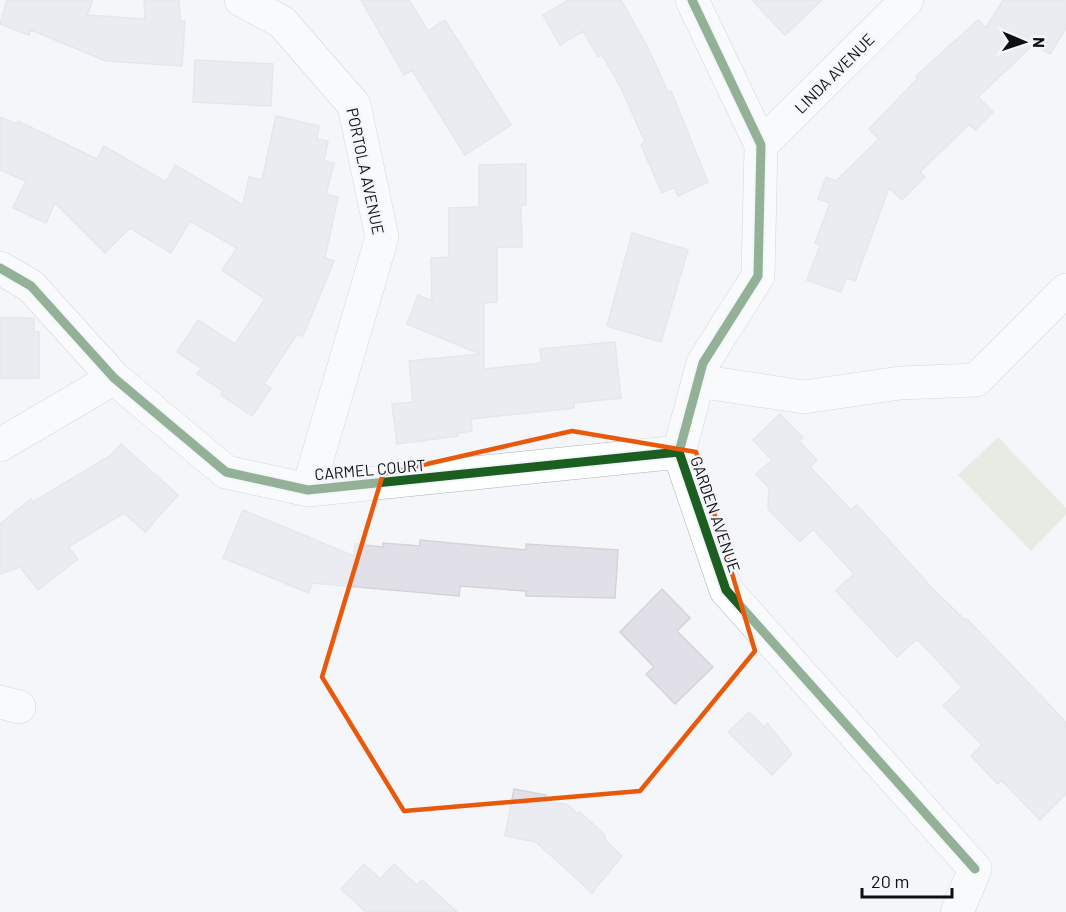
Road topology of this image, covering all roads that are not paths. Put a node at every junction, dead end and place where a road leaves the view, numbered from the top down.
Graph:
1 (241, 0) edge
2 (692, 0) edge
3 (907, 0) edge
4 (761, 145) junction
5 (0, 268) edge
6 (1066, 290) edge
7 (114, 378) junction
8 (698, 381) junction
9 (0, 446) edge
10 (679, 452) junction
11 (308, 490) junction
12 (957, 912) edge

1 - 11 street, PORTOLA AVENUE
2 - 4 street, GARDEN AVENUE
3 - 4 street, LINDA AVENUE
4 - 8 street, GARDEN AVENUE
5 - 7 street, CARMEL COURT
6 - 8 street
7 - 9 street
7 - 11 street, CARMEL COURT
8 - 10 street, GARDEN AVENUE
10 - 11 street, CARMEL COURT
10 - 12 street, GARDEN AVENUE

